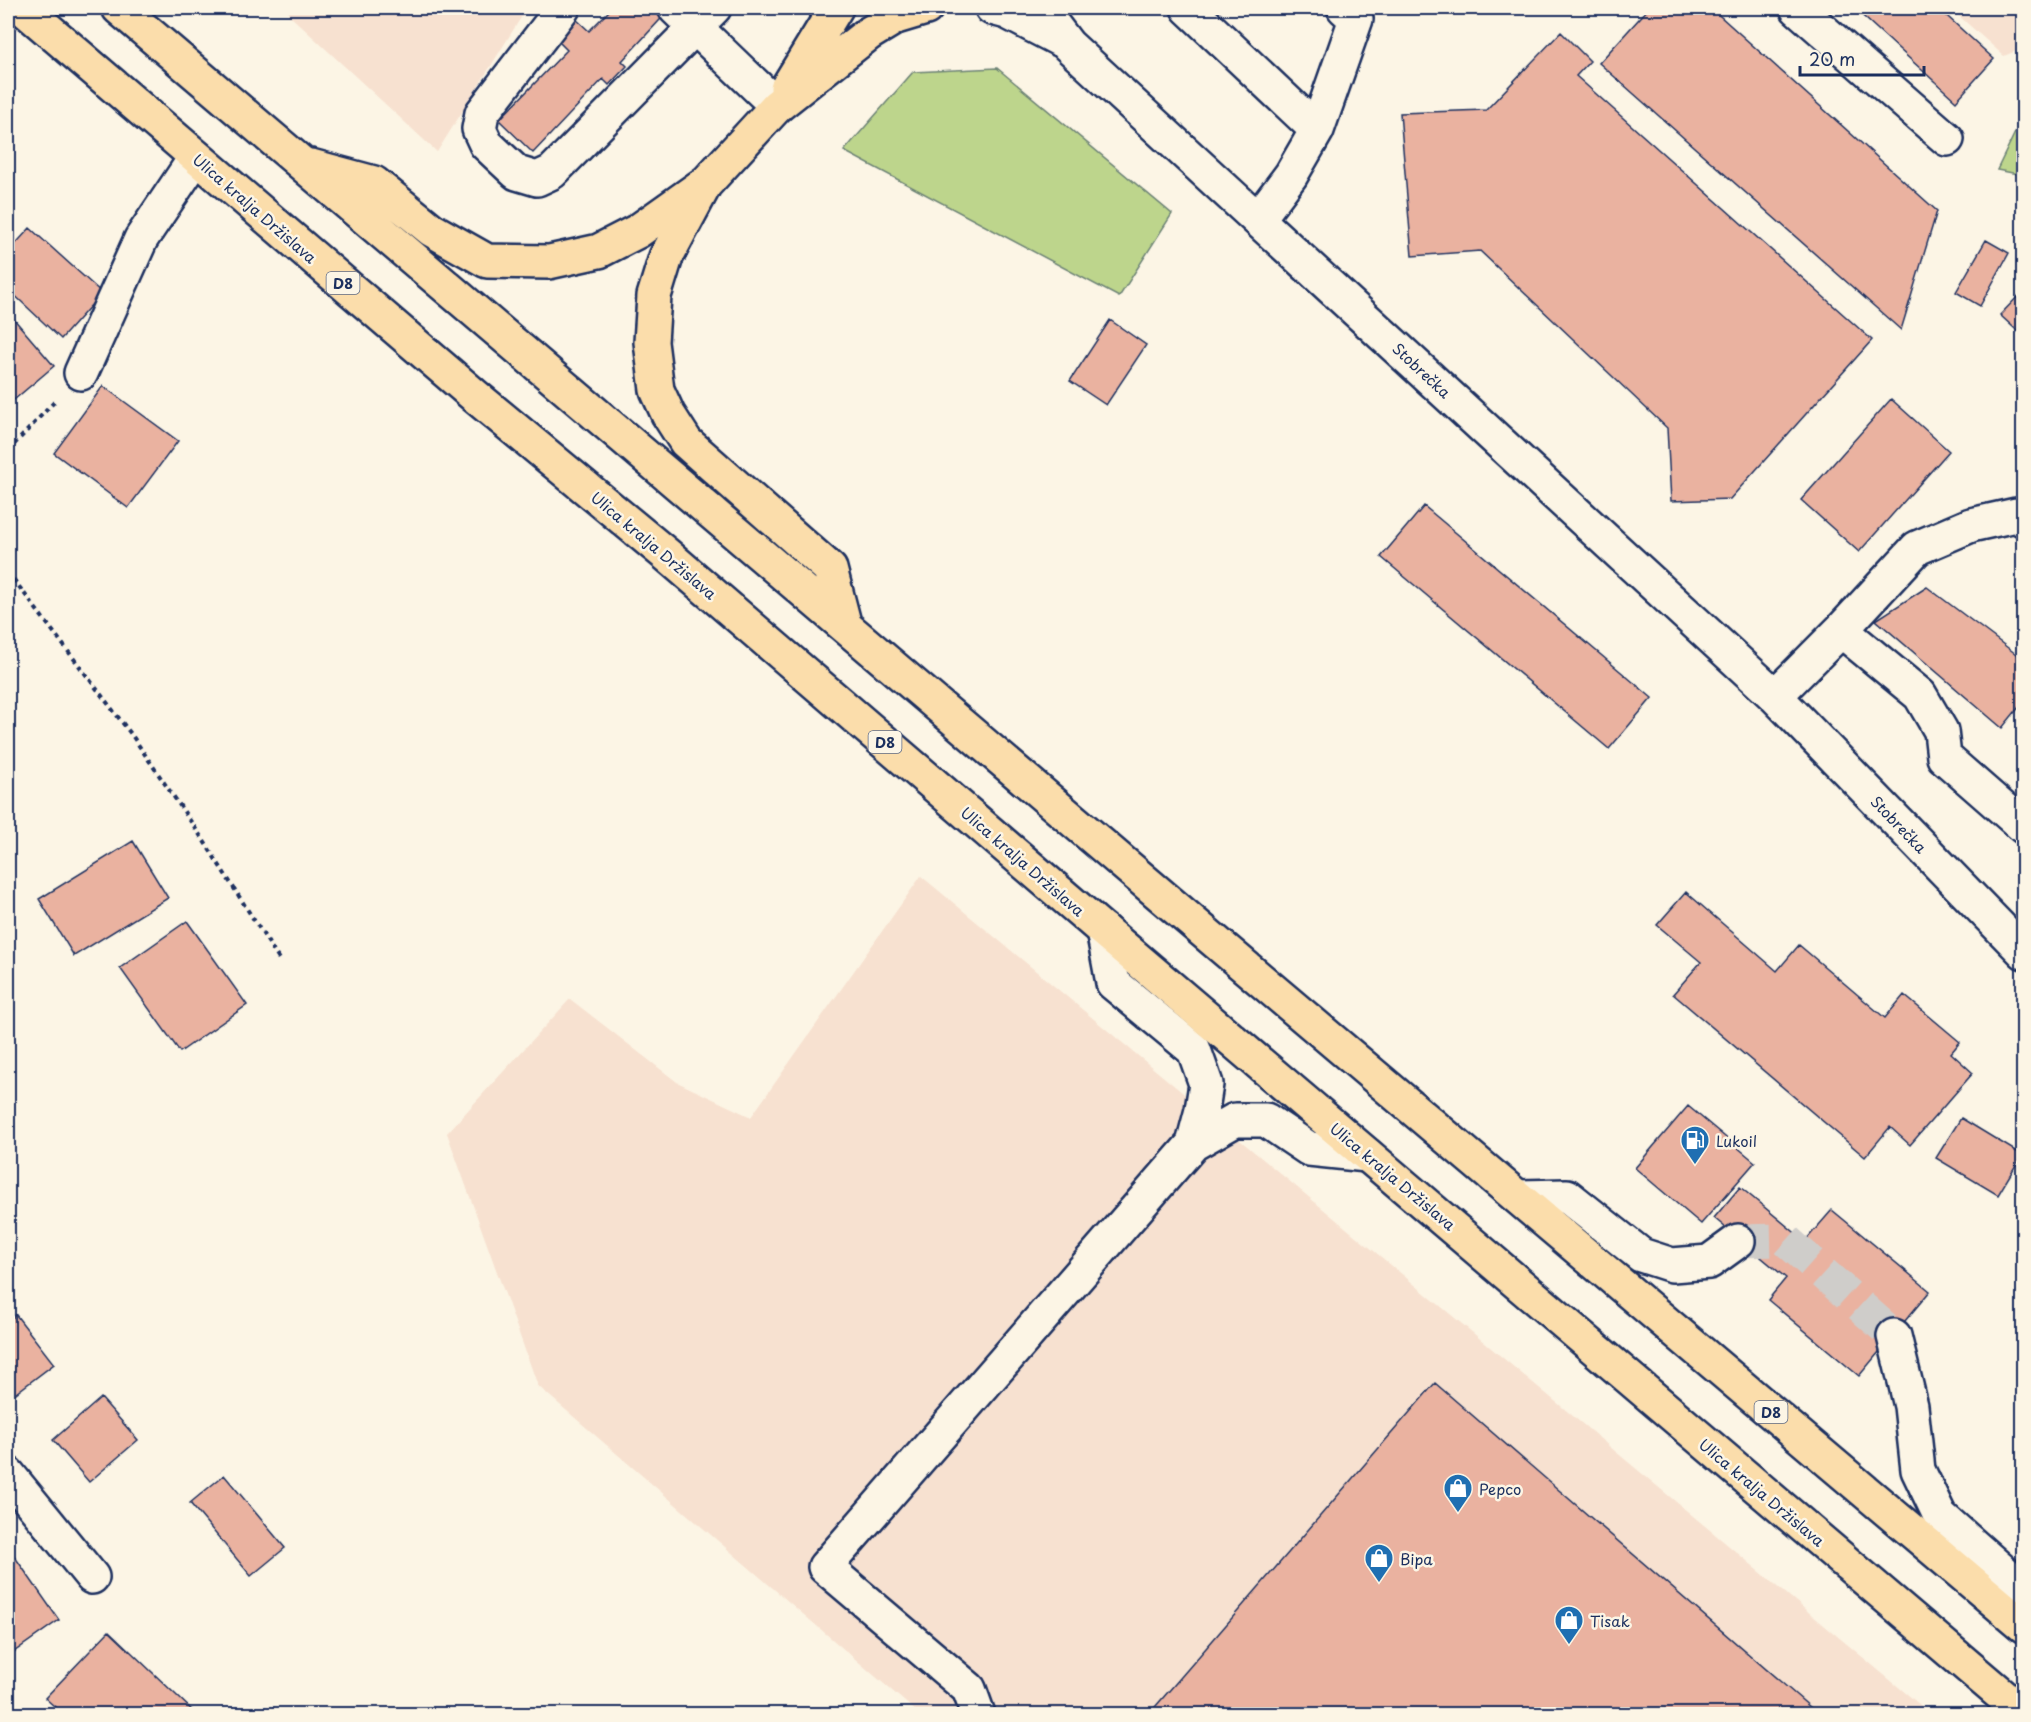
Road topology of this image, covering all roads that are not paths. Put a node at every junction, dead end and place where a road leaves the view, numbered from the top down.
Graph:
1 (23, 8) edge
2 (119, 8) edge
3 (564, 8) edge
4 (836, 8) edge
5 (926, 8) edge
6 (992, 8) edge
7 (1040, 8) edge
8 (1188, 8) edge
9 (1344, 8) edge
10 (1797, 8) edge
11 (695, 14) edge
12 (1068, 45) junction
13 (777, 106) junction
14 (1317, 130) junction
15 (1947, 139) dead end
16 (196, 157) junction
17 (303, 164) junction
18 (707, 182) junction
19 (1258, 219) junction
20 (81, 373) road end
21 (2024, 520) edge
22 (844, 623) junction
23 (1841, 630) junction
24 (1775, 696) junction
25 (2024, 827) edge
26 (1103, 930) junction
27 (2024, 952) edge
28 (1193, 1144) junction
29 (1367, 1155) junction
30 (1519, 1197) junction
31 (1738, 1241) tunnel mouth
32 (1894, 1336) tunnel mouth
33 (8, 1474) edge
34 (92, 1576) dead end
35 (2024, 1590) edge
36 (2024, 1626) edge
37 (978, 1714) edge
38 (2024, 1714) edge

1 - 16 highway, Ulica kralja Držislava / D8
2 - 17 highway, D8
3 - 11 street
4 - 13 highway
5 - 13 highway
6 - 12 street, Stobrečka
7 - 12 street, Stobrečka
8 - 14 street
9 - 14 street
10 - 15 street
11 - 13 street
12 - 19 street, Stobrečka
13 - 18 highway
14 - 19 street
16 - 20 street
16 - 26 highway, Ulica kralja Držislava / D8
17 - 18 highway
17 - 22 highway, D8
18 - 22 highway
19 - 24 street, Stobrečka
21 - 23 street
22 - 30 highway, D8
23 - 24 street
23 - 25 street
24 - 27 street, Stobrečka
26 - 28 street
26 - 29 highway, Ulica kralja Držislava / D8
28 - 29 street
28 - 37 street
29 - 38 highway, Ulica kralja Držislava / D8
30 - 31 street
30 - 36 highway, D8
32 - 35 street
33 - 34 street

